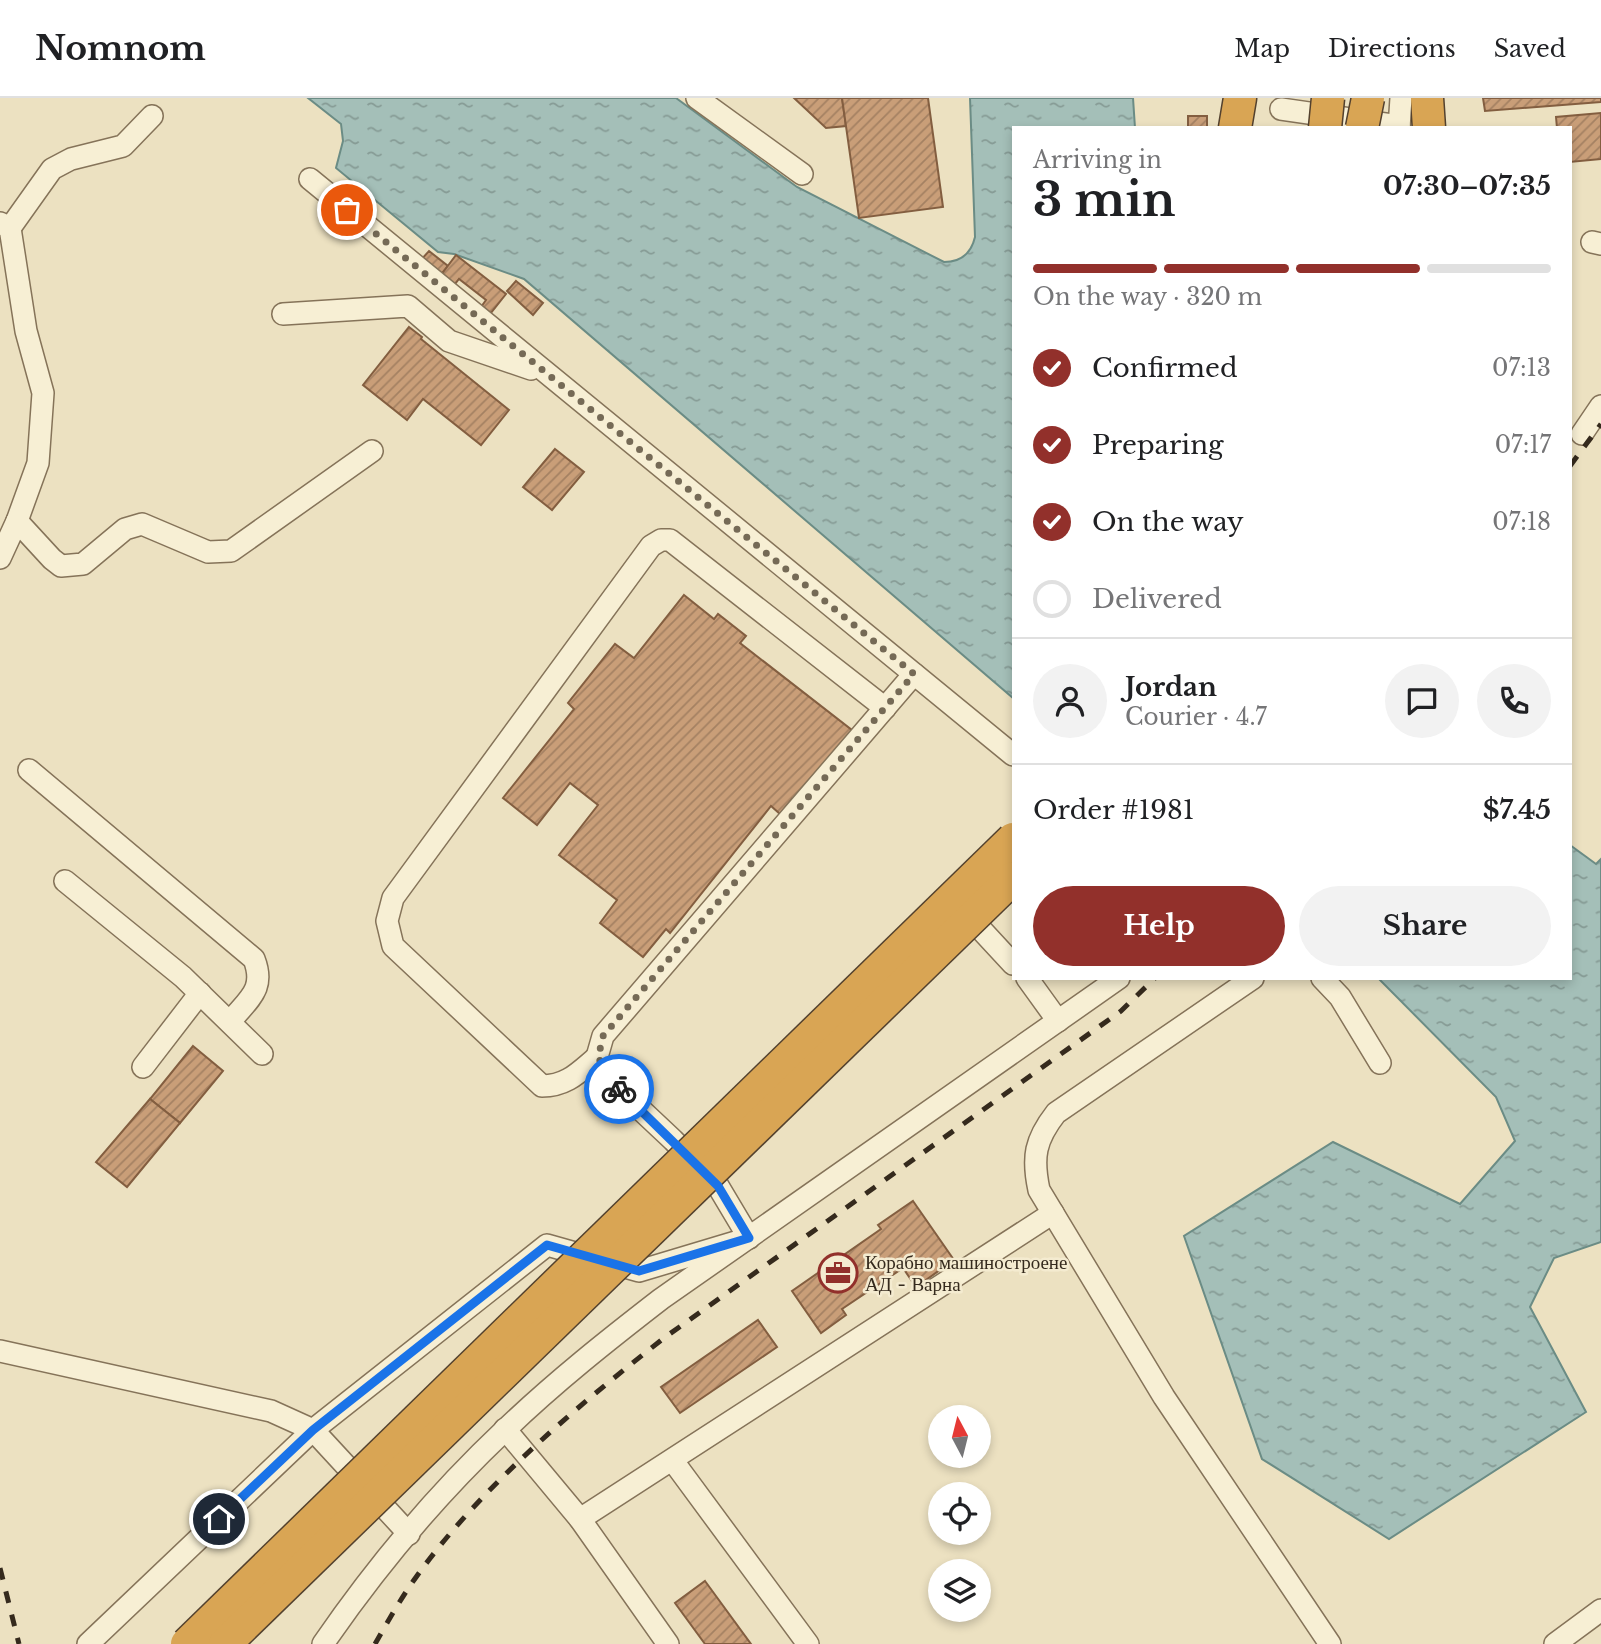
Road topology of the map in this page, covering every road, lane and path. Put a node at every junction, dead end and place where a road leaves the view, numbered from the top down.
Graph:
1 (698, 98) edge
2 (1225, 98) edge
3 (1240, 98) edge
4 (1328, 98) edge
5 (1368, 98) edge
6 (1401, 98) edge
7 (1427, 98) edge
8 (1281, 112) edge
9 (152, 116) dead end
10 (1225, 126) edge
11 (1235, 126) edge
12 (1325, 126) edge
13 (1362, 126) edge
14 (1400, 126) edge
15 (1409, 126) edge
16 (1410, 126) edge
17 (802, 174) dead end
18 (310, 179) dead end
19 (5, 226) edge
20 (284, 314) dead end
21 (547, 375) junction
22 (1601, 405) edge
23 (1582, 434) dead end
24 (372, 451) dead end
25 (17, 522) junction
26 (0, 558) edge
27 (914, 674) junction
28 (885, 708) junction
29 (1012, 754) edge
30 (29, 770) dead end
31 (1012, 840) edge
32 (1012, 879) edge
33 (65, 881) dead end
34 (943, 889) dead end
35 (1012, 963) edge
36 (1027, 980) edge
37 (1116, 980) edge
38 (1249, 980) edge
39 (1324, 980) edge
40 (201, 993) junction
41 (1058, 1021) junction
42 (230, 1022) junction
43 (262, 1054) dead end
44 (597, 1057) junction
45 (1380, 1063) dead end
46 (143, 1068) dead end
47 (1052, 1213) junction
48 (749, 1238) junction
49 (0, 1351) edge
50 (505, 1429) junction
51 (313, 1430) junction
52 (673, 1461) junction
53 (580, 1519) junction
54 (409, 1534) junction
55 (1601, 1610) edge
56 (88, 1644) edge
57 (187, 1644) edge
58 (225, 1644) edge
59 (323, 1644) edge
60 (668, 1644) edge
61 (808, 1644) edge
62 (1331, 1644) edge
63 (1555, 1644) edge

1 - 17 street
2 - 10 street
3 - 11 highway
4 - 12 highway, bridge
5 - 13 highway, bridge
6 - 15 street
7 - 16 highway
8 - 14 street
9 - 19 street
18 - 21 street
19 - 25 street
20 - 21 street
21 - 27 street
22 - 23 street
24 - 25 street
25 - 26 street
27 - 28 street
27 - 29 street
28 - 44 street
28 - 44 street
30 - 42 street
31 - 57 highway, bridge
32 - 58 highway, bridge
33 - 40 street
34 - 35 street
36 - 41 street
37 - 41 street
38 - 47 street
39 - 45 street
40 - 42 street
40 - 46 street
41 - 48 street
42 - 43 street
44 - 48 street
47 - 52 street
47 - 62 street
48 - 50 street
48 - 51 street
49 - 51 street
50 - 53 street
50 - 54 street
51 - 54 street
51 - 56 street
52 - 53 street
52 - 61 street
53 - 60 street
54 - 59 street
55 - 63 street

